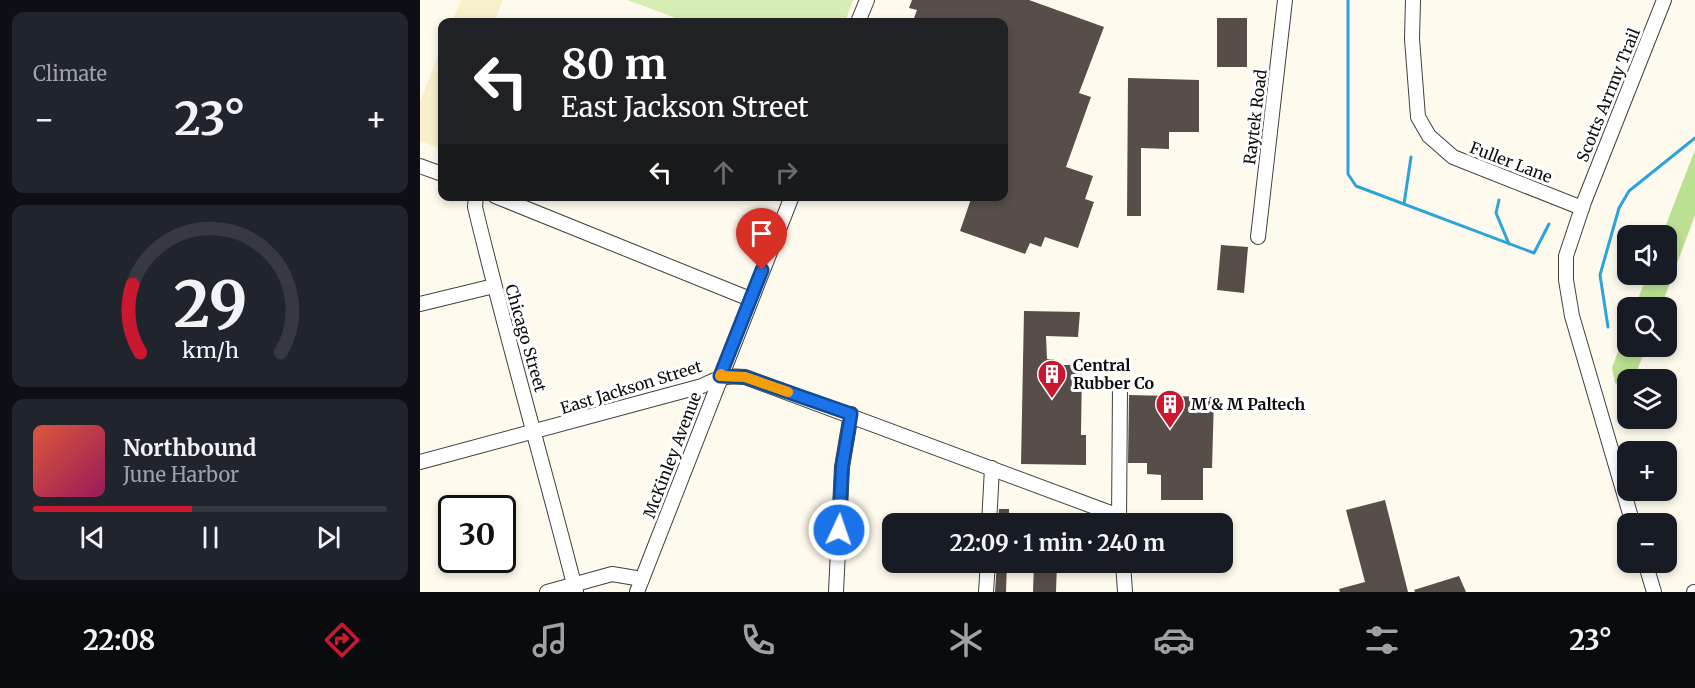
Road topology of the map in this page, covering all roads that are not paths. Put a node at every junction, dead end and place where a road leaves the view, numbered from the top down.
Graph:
1 (867, 0) edge
2 (1285, 0) edge
3 (1413, 0) edge
4 (1664, 0) edge
5 (860, 18) edge
6 (420, 166) edge
7 (438, 173) edge
8 (477, 201) edge
9 (507, 201) edge
10 (790, 201) edge
11 (1583, 205) junction
12 (1258, 237) dead end
13 (494, 286) junction
14 (750, 299) junction
15 (420, 304) edge
16 (720, 376) junction
17 (1120, 387) dead end
18 (851, 414) junction
19 (536, 433) junction
20 (420, 462) edge
21 (992, 468) junction
22 (990, 513) edge
23 (1102, 513) edge
24 (1119, 513) edge
25 (1630, 513) edge
26 (987, 573) edge
27 (1124, 573) edge
28 (1648, 573) edge
29 (639, 586) edge
30 (575, 588) edge
31 (547, 592) edge
32 (836, 592) edge
33 (986, 592) edge
34 (1125, 592) edge
35 (1654, 592) edge

1 - 5 street
2 - 12 street, Raytek Road
3 - 11 street, Fuller Lane
4 - 11 street, Scotts Arrmy Trail
6 - 7 street
8 - 13 street, Chicago Street
9 - 14 street
10 - 14 street, McKinley Avenue
11 - 25 street
13 - 15 street
13 - 19 street, Chicago Street
14 - 16 street, McKinley Avenue
16 - 18 street, East Jackson Street
16 - 19 street, East Jackson Street
16 - 29 street, McKinley Avenue
17 - 24 street
18 - 21 street, East Jackson Street
18 - 32 street
19 - 20 street, East Jackson Street
19 - 30 street, Chicago Street
21 - 22 street
21 - 23 street, East Jackson Street
26 - 33 street
27 - 34 street
28 - 35 street
29 - 30 street
30 - 31 street

